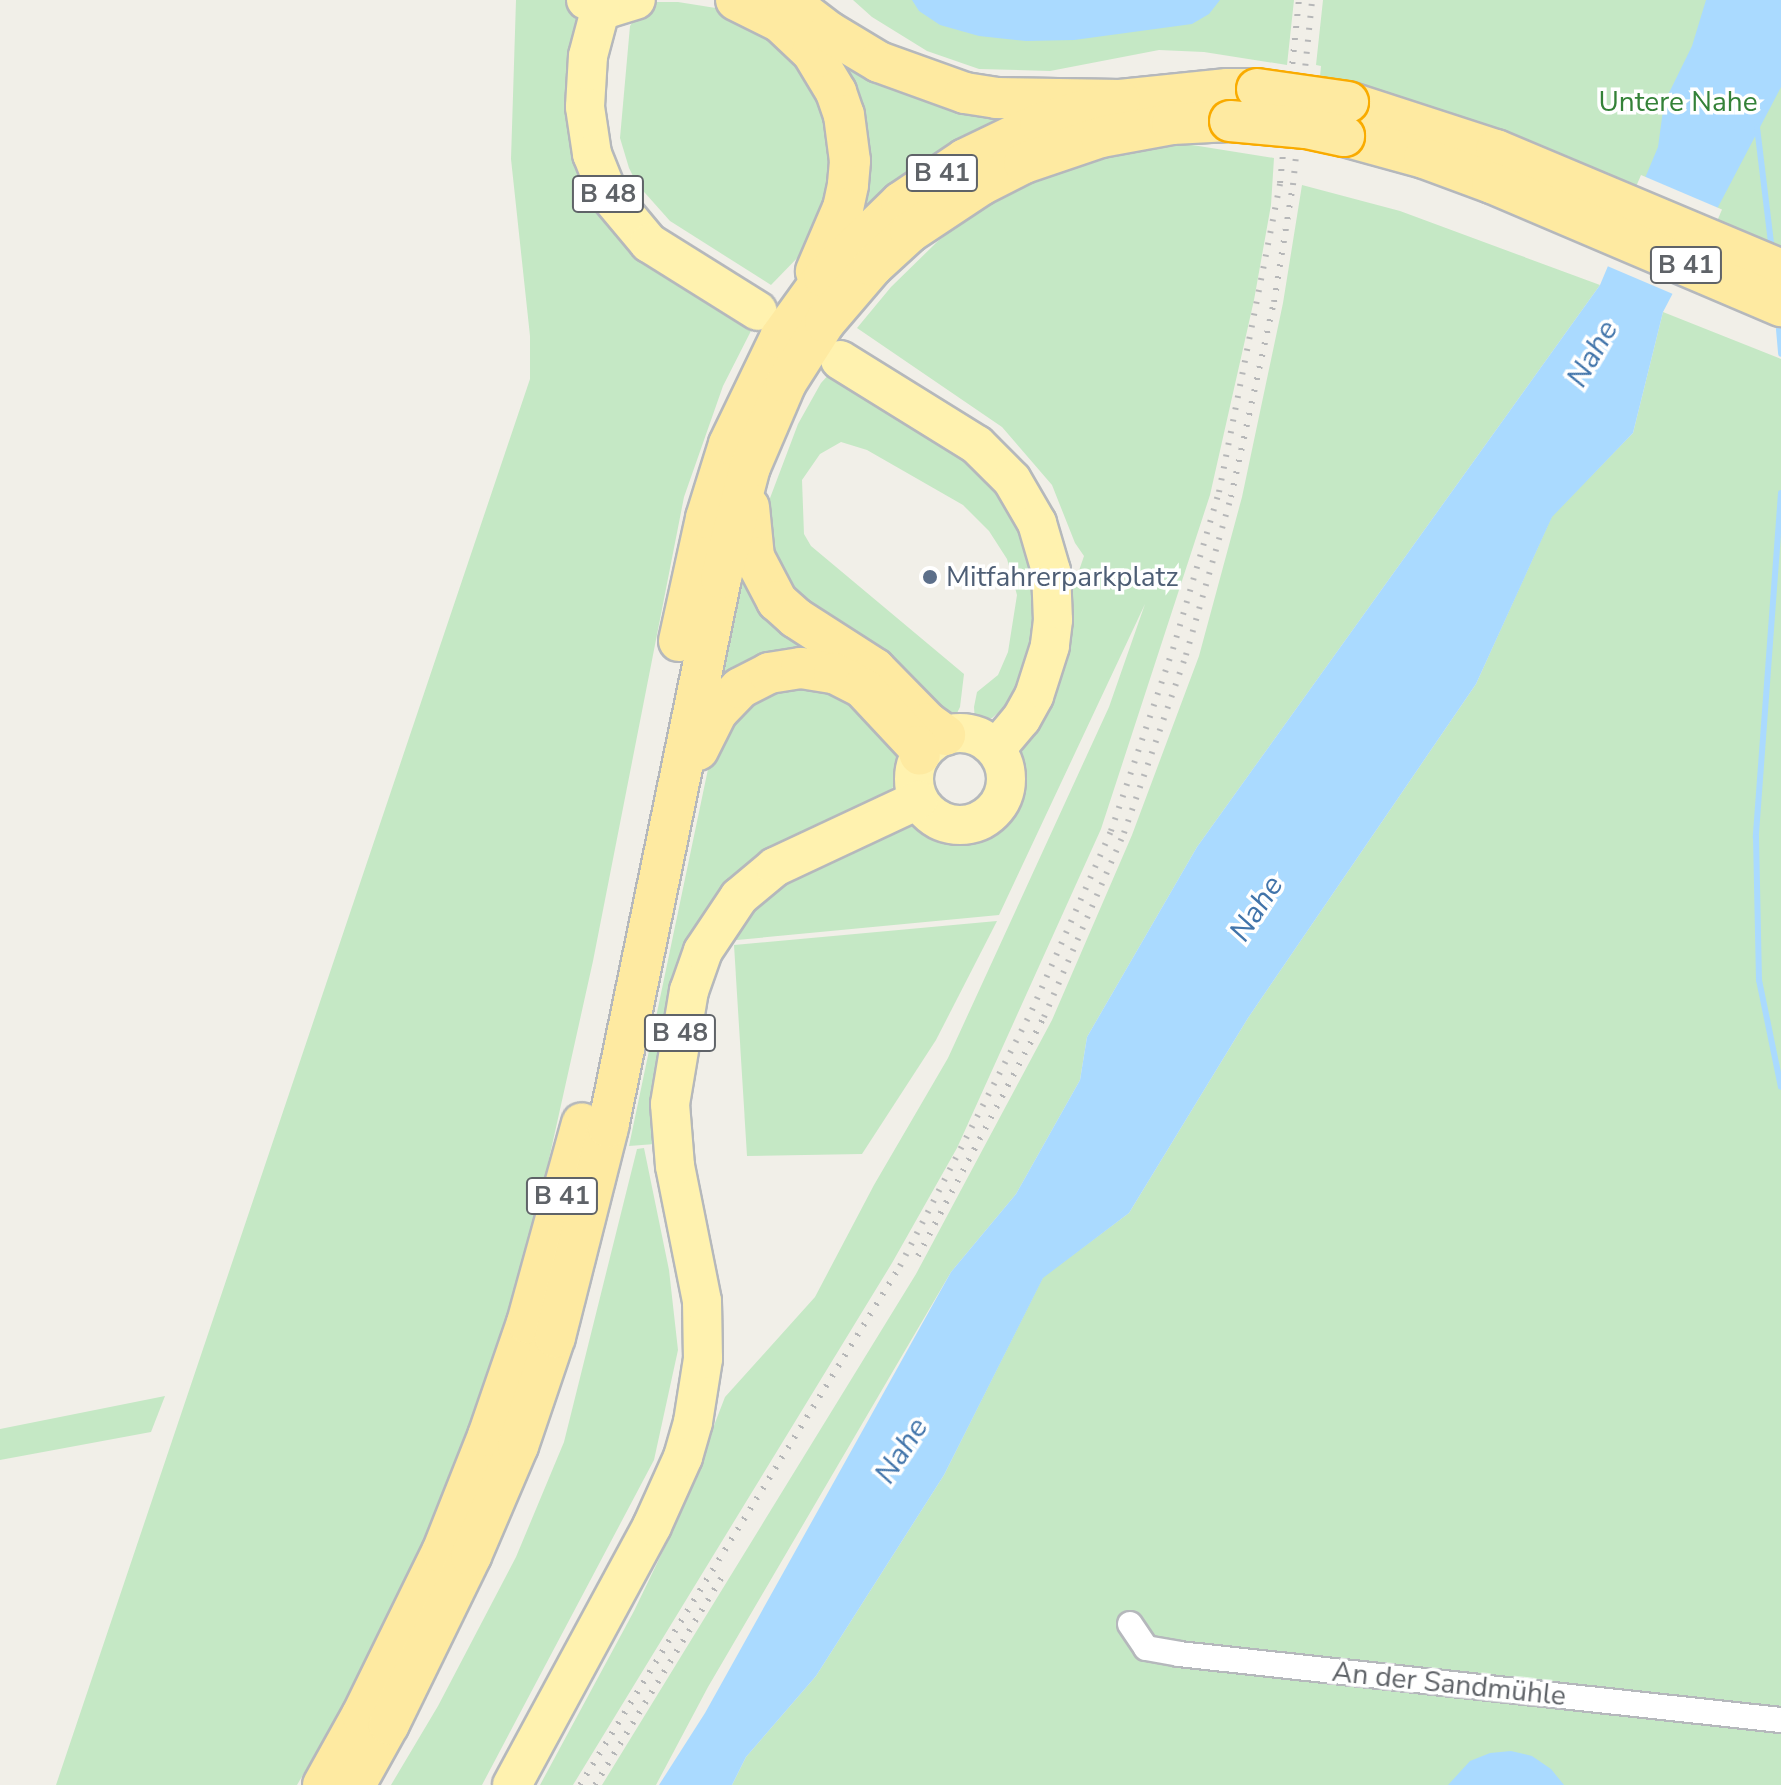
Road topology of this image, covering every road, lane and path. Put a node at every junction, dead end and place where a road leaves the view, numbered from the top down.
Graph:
1 (736, 0) edge
2 (787, 0) edge
3 (607, 2) edge
4 (1120, 100) junction
5 (1346, 119) junction
6 (1597, 209) junction
7 (1781, 270) edge
8 (802, 304) junction
9 (1781, 306) edge
10 (758, 311) dead end
11 (840, 360) dead end
12 (750, 467) junction
13 (932, 745) junction
14 (996, 749) junction
15 (918, 800) junction
16 (675, 801) junction
17 (1130, 1624) dead end
18 (1781, 1720) edge
19 (323, 1785) edge
20 (355, 1785) edge
21 (512, 1785) edge

1 - 8 highway
2 - 4 highway
3 - 10 main road, B 48
4 - 5 highway, B 41, bridge
4 - 8 highway, B 41
5 - 6 highway, B 41
5 - 12 highway, B 41, bridge
6 - 7 highway, B 41
6 - 9 highway, B 41
8 - 19 highway, B 41
11 - 14 main road
12 - 13 highway
12 - 16 highway, B 41
13 - 14 main road
13 - 15 main road
13 - 16 highway
14 - 15 main road
15 - 21 main road, B 48
16 - 20 highway, B 41
17 - 18 street, An der Sandmühle

